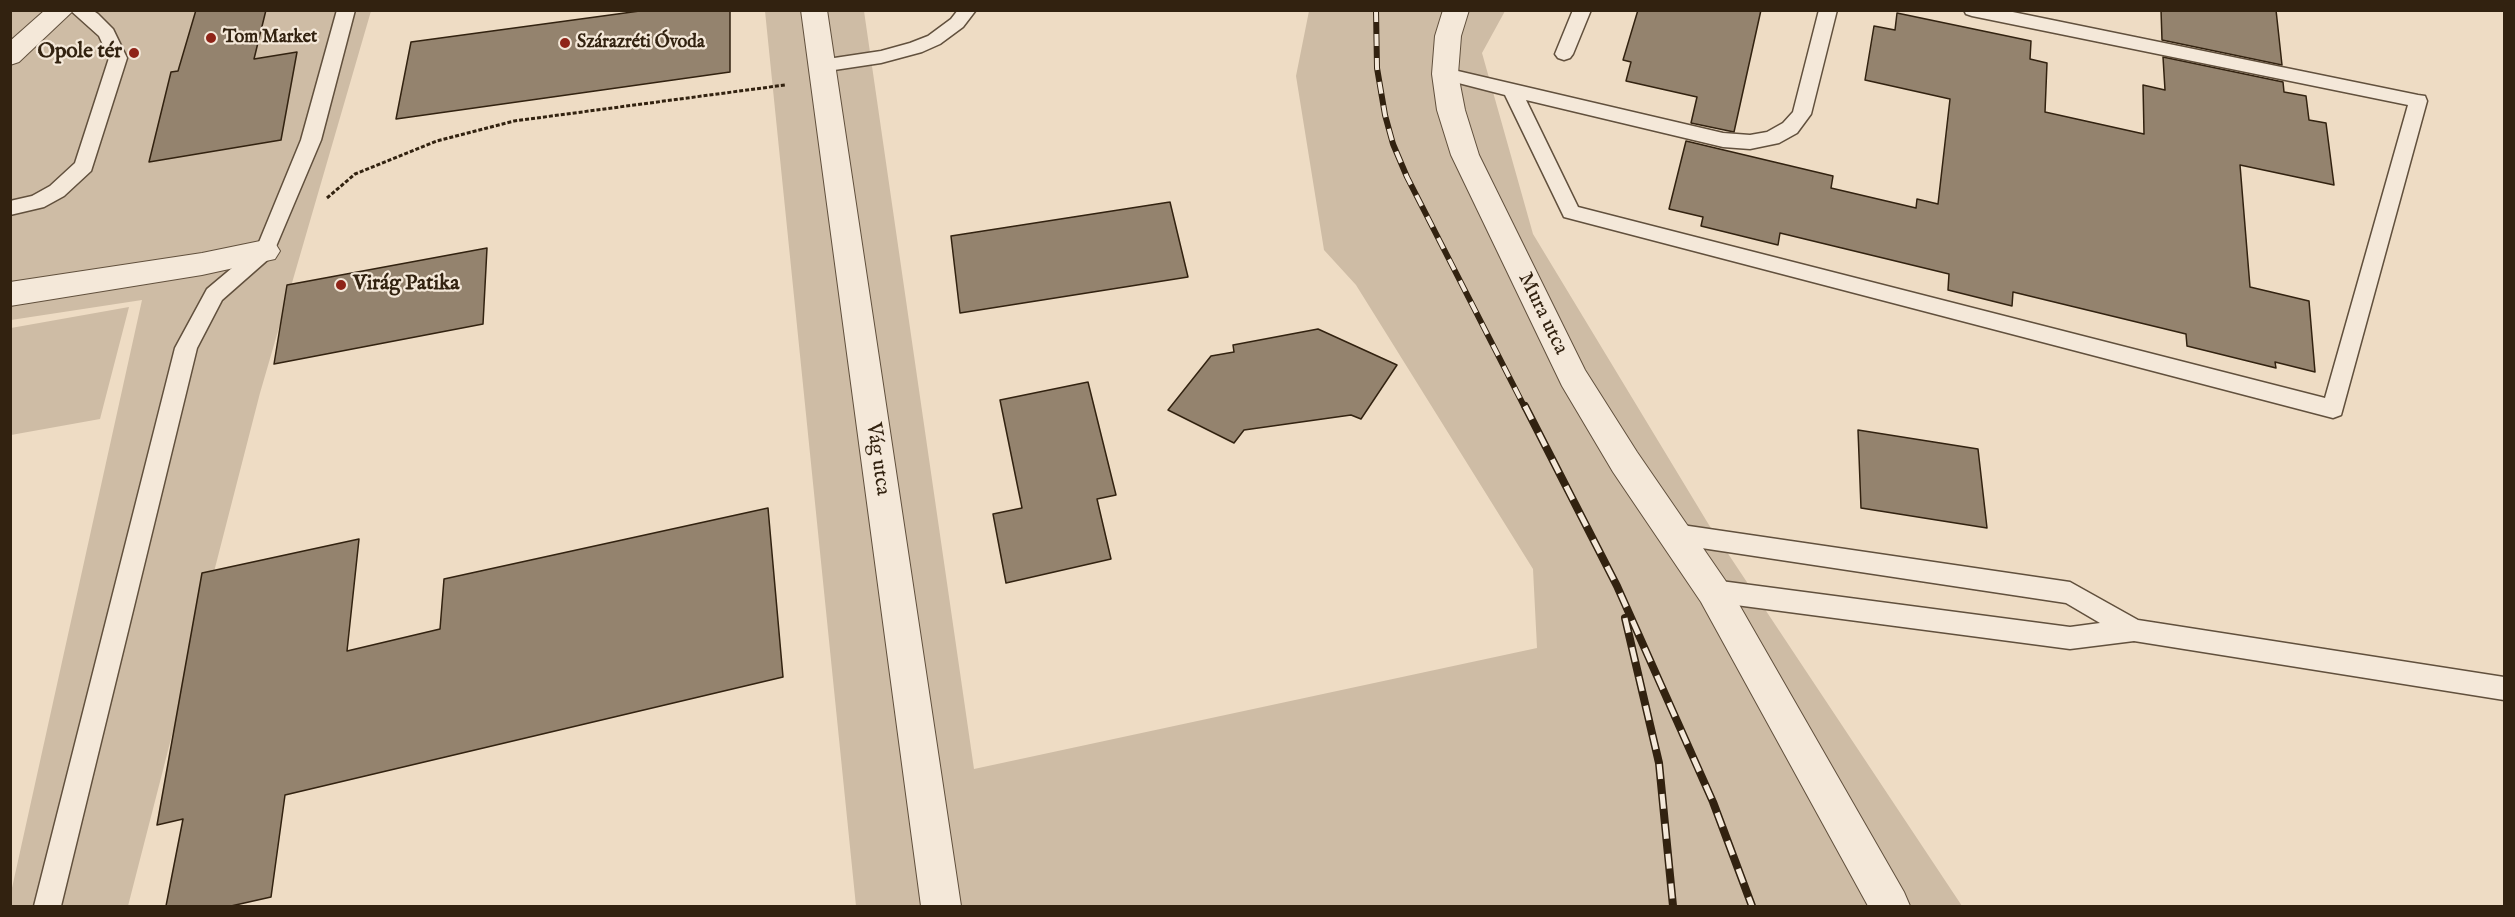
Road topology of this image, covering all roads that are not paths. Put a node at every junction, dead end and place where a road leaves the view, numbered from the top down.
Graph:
1 (61, 10) edge
2 (78, 10) edge
3 (346, 10) edge
4 (814, 10) edge
5 (968, 10) edge
6 (1455, 10) edge
7 (1582, 10) edge
8 (1828, 10) edge
9 (1972, 10) edge
10 (1564, 54) dead end
11 (10, 56) edge
12 (821, 73) junction
13 (1445, 74) junction
14 (1513, 92) junction
15 (10, 208) edge
16 (265, 251) junction
17 (10, 294) edge
18 (1675, 534) junction
19 (1713, 591) junction
20 (2134, 630) junction
21 (2505, 689) edge
22 (47, 906) edge
23 (941, 906) edge
24 (1890, 906) edge

1 - 11 street
2 - 15 lane
3 - 16 lane
4 - 12 street, Vág utca
5 - 12 lane
6 - 13 street, Mura utca
7 - 10 lane
8 - 14 lane
9 - 14 lane
12 - 23 street, Vág utca
13 - 14 lane
13 - 18 street, Mura utca
16 - 17 street
16 - 22 lane
18 - 19 street, Mura utca
18 - 20 lane
19 - 20 lane
19 - 24 street, Mura utca
20 - 21 lane

